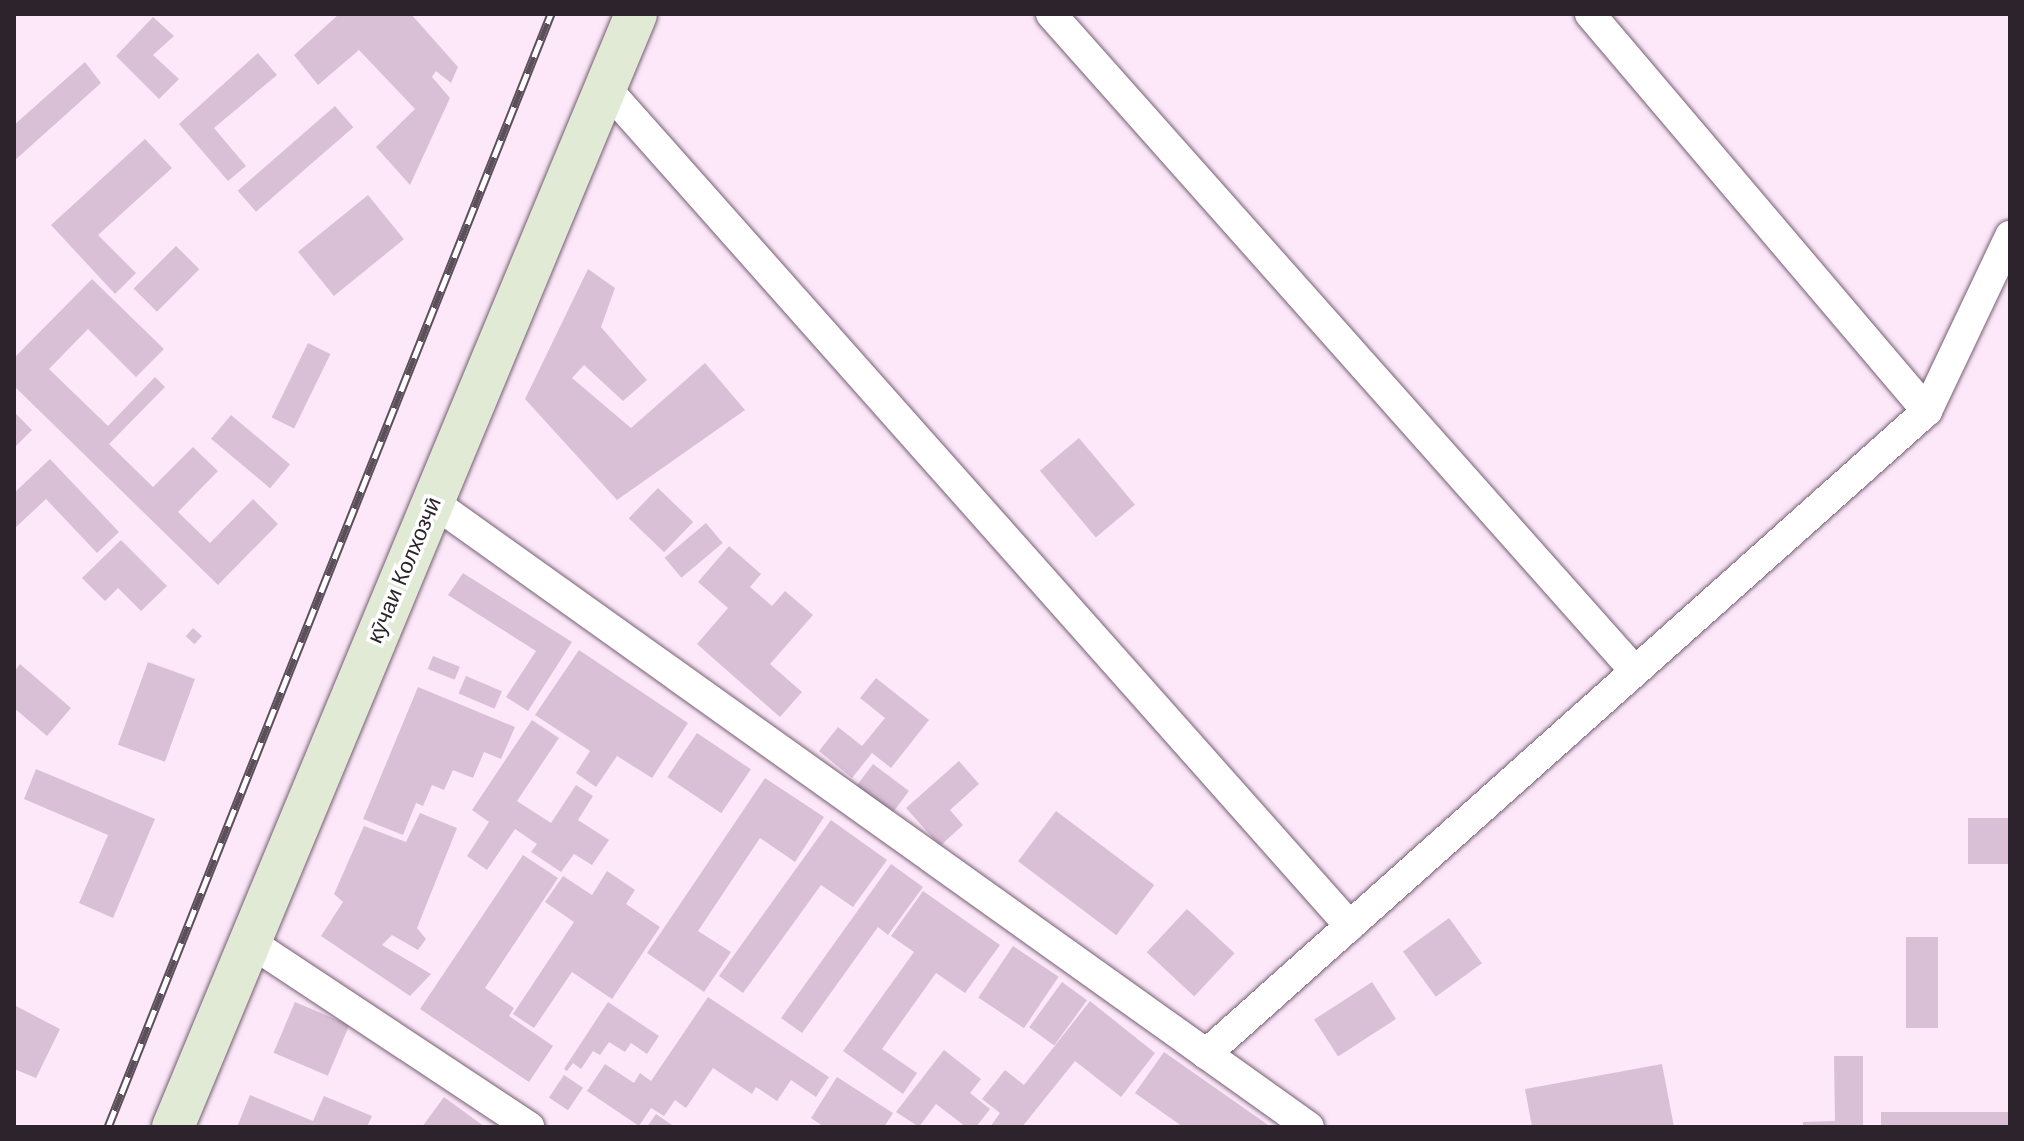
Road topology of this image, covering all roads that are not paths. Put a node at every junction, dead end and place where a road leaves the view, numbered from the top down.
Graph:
1 (636, 14) edge
2 (1051, 14) edge
3 (1590, 14) edge
4 (605, 87) junction
5 (2010, 236) edge
6 (1927, 411) junction
7 (433, 502) junction
8 (1635, 671) junction
9 (1350, 926) junction
10 (250, 942) junction
11 (1206, 1054) junction
12 (173, 1127) edge
13 (529, 1127) edge
14 (1309, 1127) edge

1 - 4 main road, кӯчаи Колхозчӣ
2 - 8 street
3 - 6 street
4 - 7 main road, кӯчаи Колхозчӣ
4 - 9 street
5 - 6 street
6 - 8 street
7 - 10 main road, кӯчаи Колхозчӣ
7 - 11 street
8 - 9 street
9 - 11 street
10 - 12 main road, кӯчаи Колхозчӣ
10 - 13 street
11 - 14 street

